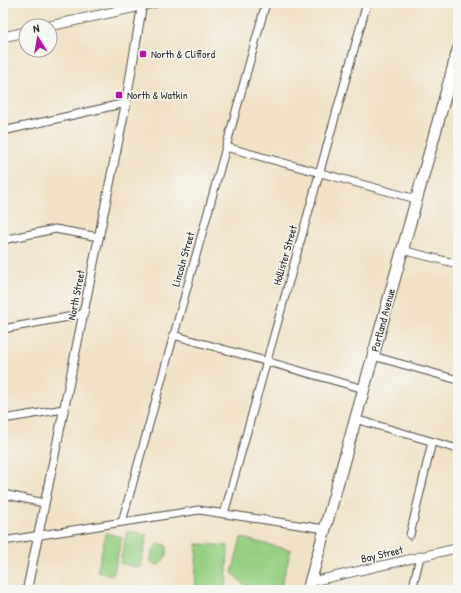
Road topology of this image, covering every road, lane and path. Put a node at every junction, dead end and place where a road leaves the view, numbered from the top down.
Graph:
1 (154, 3) edge
2 (266, 3) edge
3 (366, 3) edge
4 (142, 4) edge
5 (58, 24) edge
6 (18, 34) edge
7 (3, 37) edge
8 (458, 50) edge
9 (126, 103) junction
10 (3, 131) edge
11 (226, 147) junction
12 (319, 173) junction
13 (416, 199) junction
14 (99, 237) junction
15 (3, 240) edge
16 (402, 250) junction
17 (458, 264) edge
18 (84, 314) junction
19 (3, 329) edge
20 (173, 335) junction
21 (373, 356) junction
22 (266, 362) junction
23 (458, 380) edge
24 (364, 389) junction
25 (64, 409) junction
26 (3, 419) edge
27 (355, 419) junction
28 (432, 442) junction
29 (458, 449) edge
30 (3, 494) edge
31 (44, 503) junction
32 (224, 514) junction
33 (122, 522) junction
34 (325, 529) junction
35 (38, 535) junction
36 (410, 535) dead end
37 (3, 541) edge
38 (458, 548) edge
39 (420, 557) junction
40 (309, 586) edge
41 (27, 590) edge
42 (412, 590) edge

1 - 4 main road
2 - 11 street, Lincoln Street
3 - 12 street, Hollister Street
4 - 5 main road
4 - 9 street, North Street
6 - 7 main road
8 - 13 main road, Portland Avenue
9 - 10 street
9 - 14 street, North Street
11 - 12 street
11 - 20 street, Lincoln Street
12 - 13 street
12 - 22 street, Hollister Street
13 - 16 main road, Portland Avenue
14 - 15 street
14 - 18 street, North Street
16 - 17 street
16 - 21 main road, Portland Avenue
18 - 19 street
18 - 25 street, North Street
20 - 22 street
20 - 33 street, Lincoln Street
21 - 23 street
21 - 24 main road, Portland Avenue
22 - 24 street
22 - 32 street, Hollister Street
24 - 27 main road, Portland Avenue
25 - 26 street
25 - 31 street, North Street
27 - 28 street
27 - 34 main road, Portland Avenue
28 - 29 street
28 - 36 street
30 - 31 street
31 - 35 street, North Street
32 - 33 street
32 - 34 street
33 - 35 street
34 - 40 main road, Portland Avenue
35 - 37 street
35 - 41 street, North Street
38 - 39 street, Bay Street
39 - 40 street, Bay Street
39 - 42 street

